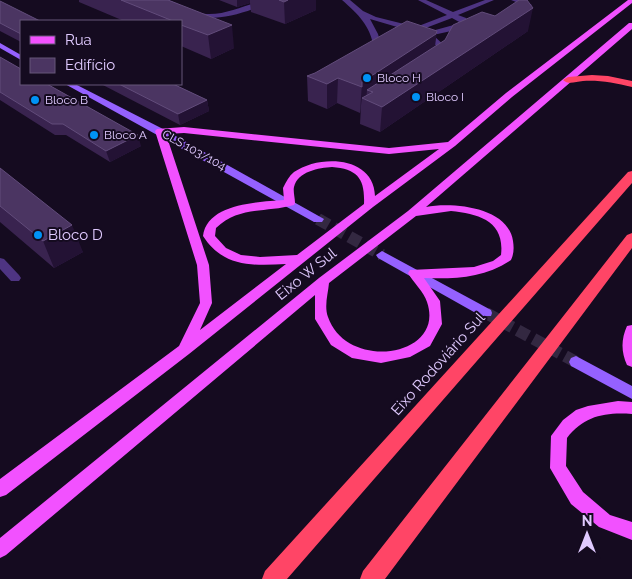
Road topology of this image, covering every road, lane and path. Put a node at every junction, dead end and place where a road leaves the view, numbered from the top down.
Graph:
1 (167, 0) edge
2 (272, 0) edge
3 (421, 0) edge
4 (491, 0) edge
5 (514, 0) edge
6 (632, 0) edge
7 (350, 1) edge
8 (529, 5) edge
9 (363, 13) junction
10 (453, 16) junction
11 (387, 23) junction
12 (632, 25) edge
13 (419, 28) junction
14 (371, 30) junction
15 (428, 34) junction
16 (0, 45) edge
17 (20, 57) edge
18 (365, 60) edge
19 (429, 66) edge
20 (568, 80) junction
21 (632, 84) edge
22 (71, 85) edge
23 (160, 131) junction
24 (452, 144) junction
25 (632, 175) edge
26 (290, 203) junction
27 (369, 205) junction
28 (412, 213) junction
29 (318, 219) tunnel mouth
30 (632, 238) edge
31 (382, 255) tunnel mouth
32 (301, 259) junction
33 (0, 262) edge
34 (414, 273) junction
35 (15, 278) dead end
36 (323, 281) junction
37 (486, 313) tunnel mouth
38 (632, 330) edge
39 (184, 350) junction
40 (632, 361) edge
41 (576, 362) tunnel mouth
42 (632, 393) edge
43 (632, 408) edge
44 (0, 489) edge
45 (632, 531) edge
46 (0, 549) edge
47 (273, 579) edge
48 (371, 579) edge

1 - 2 street
3 - 10 street
4 - 10 street
5 - 8 street
6 - 24 main road, Eixo W Sul
7 - 9 street
9 - 11 street
9 - 14 street
10 - 13 street
10 - 15 street
11 - 13 street
11 - 14 street
12 - 20 main road, Eixo W Sul
13 - 15 street
14 - 18 street
15 - 19 street
16 - 17 street
20 - 21 highway
20 - 28 main road, Eixo W Sul
22 - 23 street, CLS 103/104
23 - 24 main road
23 - 26 street, CLS 103/104
23 - 39 main road
24 - 27 main road, Eixo W Sul
25 - 47 highway, Eixo Rodoviário Sul
26 - 27 main road
26 - 29 street, CLS 103/104
26 - 32 main road
27 - 32 main road, Eixo W Sul
28 - 34 main road
28 - 36 main road, Eixo W Sul
30 - 48 highway
31 - 34 street
32 - 39 main road, Eixo W Sul
33 - 35 street
34 - 36 main road
34 - 37 street
36 - 46 main road, Eixo W Sul
38 - 40 main road
39 - 44 main road, Eixo W Sul
41 - 42 street
43 - 45 main road

